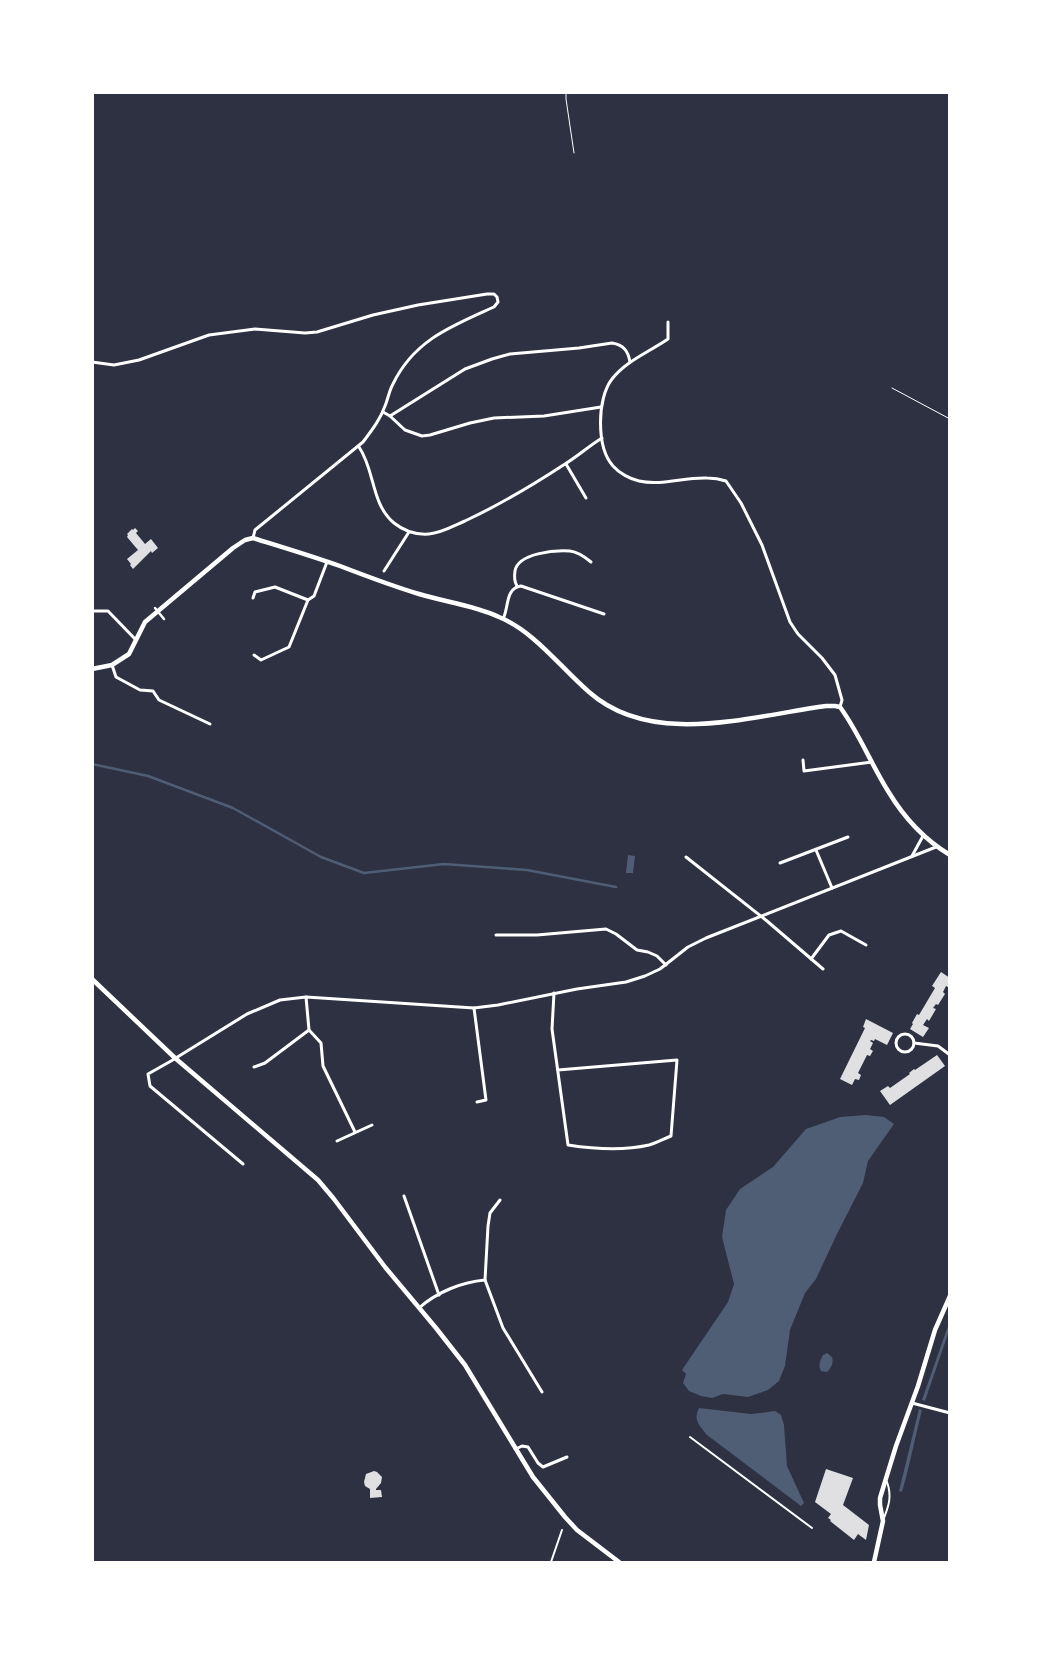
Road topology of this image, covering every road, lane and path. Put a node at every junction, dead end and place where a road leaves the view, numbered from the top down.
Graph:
1 (566, 92) edge
2 (574, 153) dead end
3 (668, 322) dead end
4 (92, 362) edge
5 (630, 362) junction
6 (892, 388) dead end
7 (601, 407) junction
8 (382, 412) junction
9 (390, 416) junction
10 (950, 419) edge
11 (603, 438) junction
12 (359, 447) junction
13 (566, 464) junction
14 (586, 498) dead end
15 (409, 532) junction
16 (254, 538) junction
17 (326, 562) junction
18 (591, 562) dead end
19 (384, 571) dead end
20 (517, 586) junction
21 (254, 598) dead end
22 (308, 600) junction
23 (156, 609) junction
24 (92, 610) edge
25 (604, 614) dead end
26 (503, 618) junction
27 (164, 619) dead end
28 (136, 640) junction
29 (254, 655) dead end
30 (112, 665) junction
31 (92, 670) edge
32 (840, 707) junction
33 (210, 724) dead end
34 (803, 760) dead end
35 (872, 762) junction
36 (923, 836) junction
37 (848, 837) dead end
38 (936, 846) junction
39 (816, 850) junction
40 (950, 855) edge
41 (686, 857) dead end
42 (912, 857) junction
43 (780, 863) dead end
44 (832, 888) junction
45 (760, 916) junction
46 (496, 936) dead end
47 (866, 945) dead end
48 (811, 959) junction
49 (666, 964) junction
50 (823, 970) dead end
51 (92, 979) edge
52 (554, 993) junction
53 (306, 997) junction
54 (474, 1008) junction
55 (309, 1030) junction
56 (914, 1043) junction
57 (950, 1055) edge
58 (175, 1058) junction
59 (254, 1067) dead end
60 (558, 1070) junction
61 (477, 1102) dead end
62 (372, 1125) dead end
63 (355, 1132) junction
64 (337, 1140) dead end
65 (244, 1164) dead end
66 (404, 1196) dead end
67 (500, 1200) dead end
68 (485, 1280) junction
69 (438, 1295) junction
70 (950, 1296) edge
71 (419, 1308) junction
72 (542, 1392) dead end
73 (913, 1404) junction
74 (950, 1413) edge
75 (690, 1437) dead end
76 (516, 1449) junction
77 (567, 1457) dead end
78 (886, 1481) junction
79 (884, 1521) junction
80 (812, 1528) dead end
81 (562, 1530) dead end
82 (551, 1562) edge
83 (619, 1562) edge
84 (874, 1562) edge

1 - 2 path
3 - 5 street
4 - 8 street
5 - 7 street
5 - 9 street
6 - 10 path
7 - 9 street
7 - 11 street
8 - 9 street
8 - 12 street
11 - 13 street
11 - 32 street
12 - 15 street
12 - 16 street
13 - 14 street
13 - 15 street
15 - 19 street
16 - 17 street
16 - 23 street
17 - 22 street
17 - 26 street
18 - 20 street
20 - 25 street
20 - 26 street
21 - 22 street
22 - 29 street
23 - 27 street
23 - 28 street
24 - 28 street
26 - 32 street
28 - 30 street
30 - 31 street
30 - 33 street
32 - 35 street
34 - 35 street
35 - 36 street
36 - 38 street
36 - 42 street
37 - 39 street
38 - 40 street
38 - 42 street
39 - 43 street
39 - 44 street
41 - 45 street
42 - 44 street
44 - 45 street
45 - 48 street
45 - 49 street
46 - 49 street
47 - 48 street
48 - 50 street
49 - 52 street
51 - 58 street
52 - 54 street
52 - 60 street
53 - 54 street
53 - 55 street
53 - 58 street
54 - 61 street
55 - 59 street
55 - 63 street
56 - 56 street
56 - 57 street
58 - 65 street
58 - 71 street
60 - 60 street
62 - 63 street
63 - 64 street
66 - 69 street
67 - 68 street
68 - 69 street
68 - 72 street
69 - 71 street
70 - 73 street
71 - 76 street
73 - 74 street
73 - 78 street
75 - 80 lane
76 - 77 street
76 - 83 street
78 - 79 street
78 - 79 lane
79 - 84 street
81 - 82 lane

